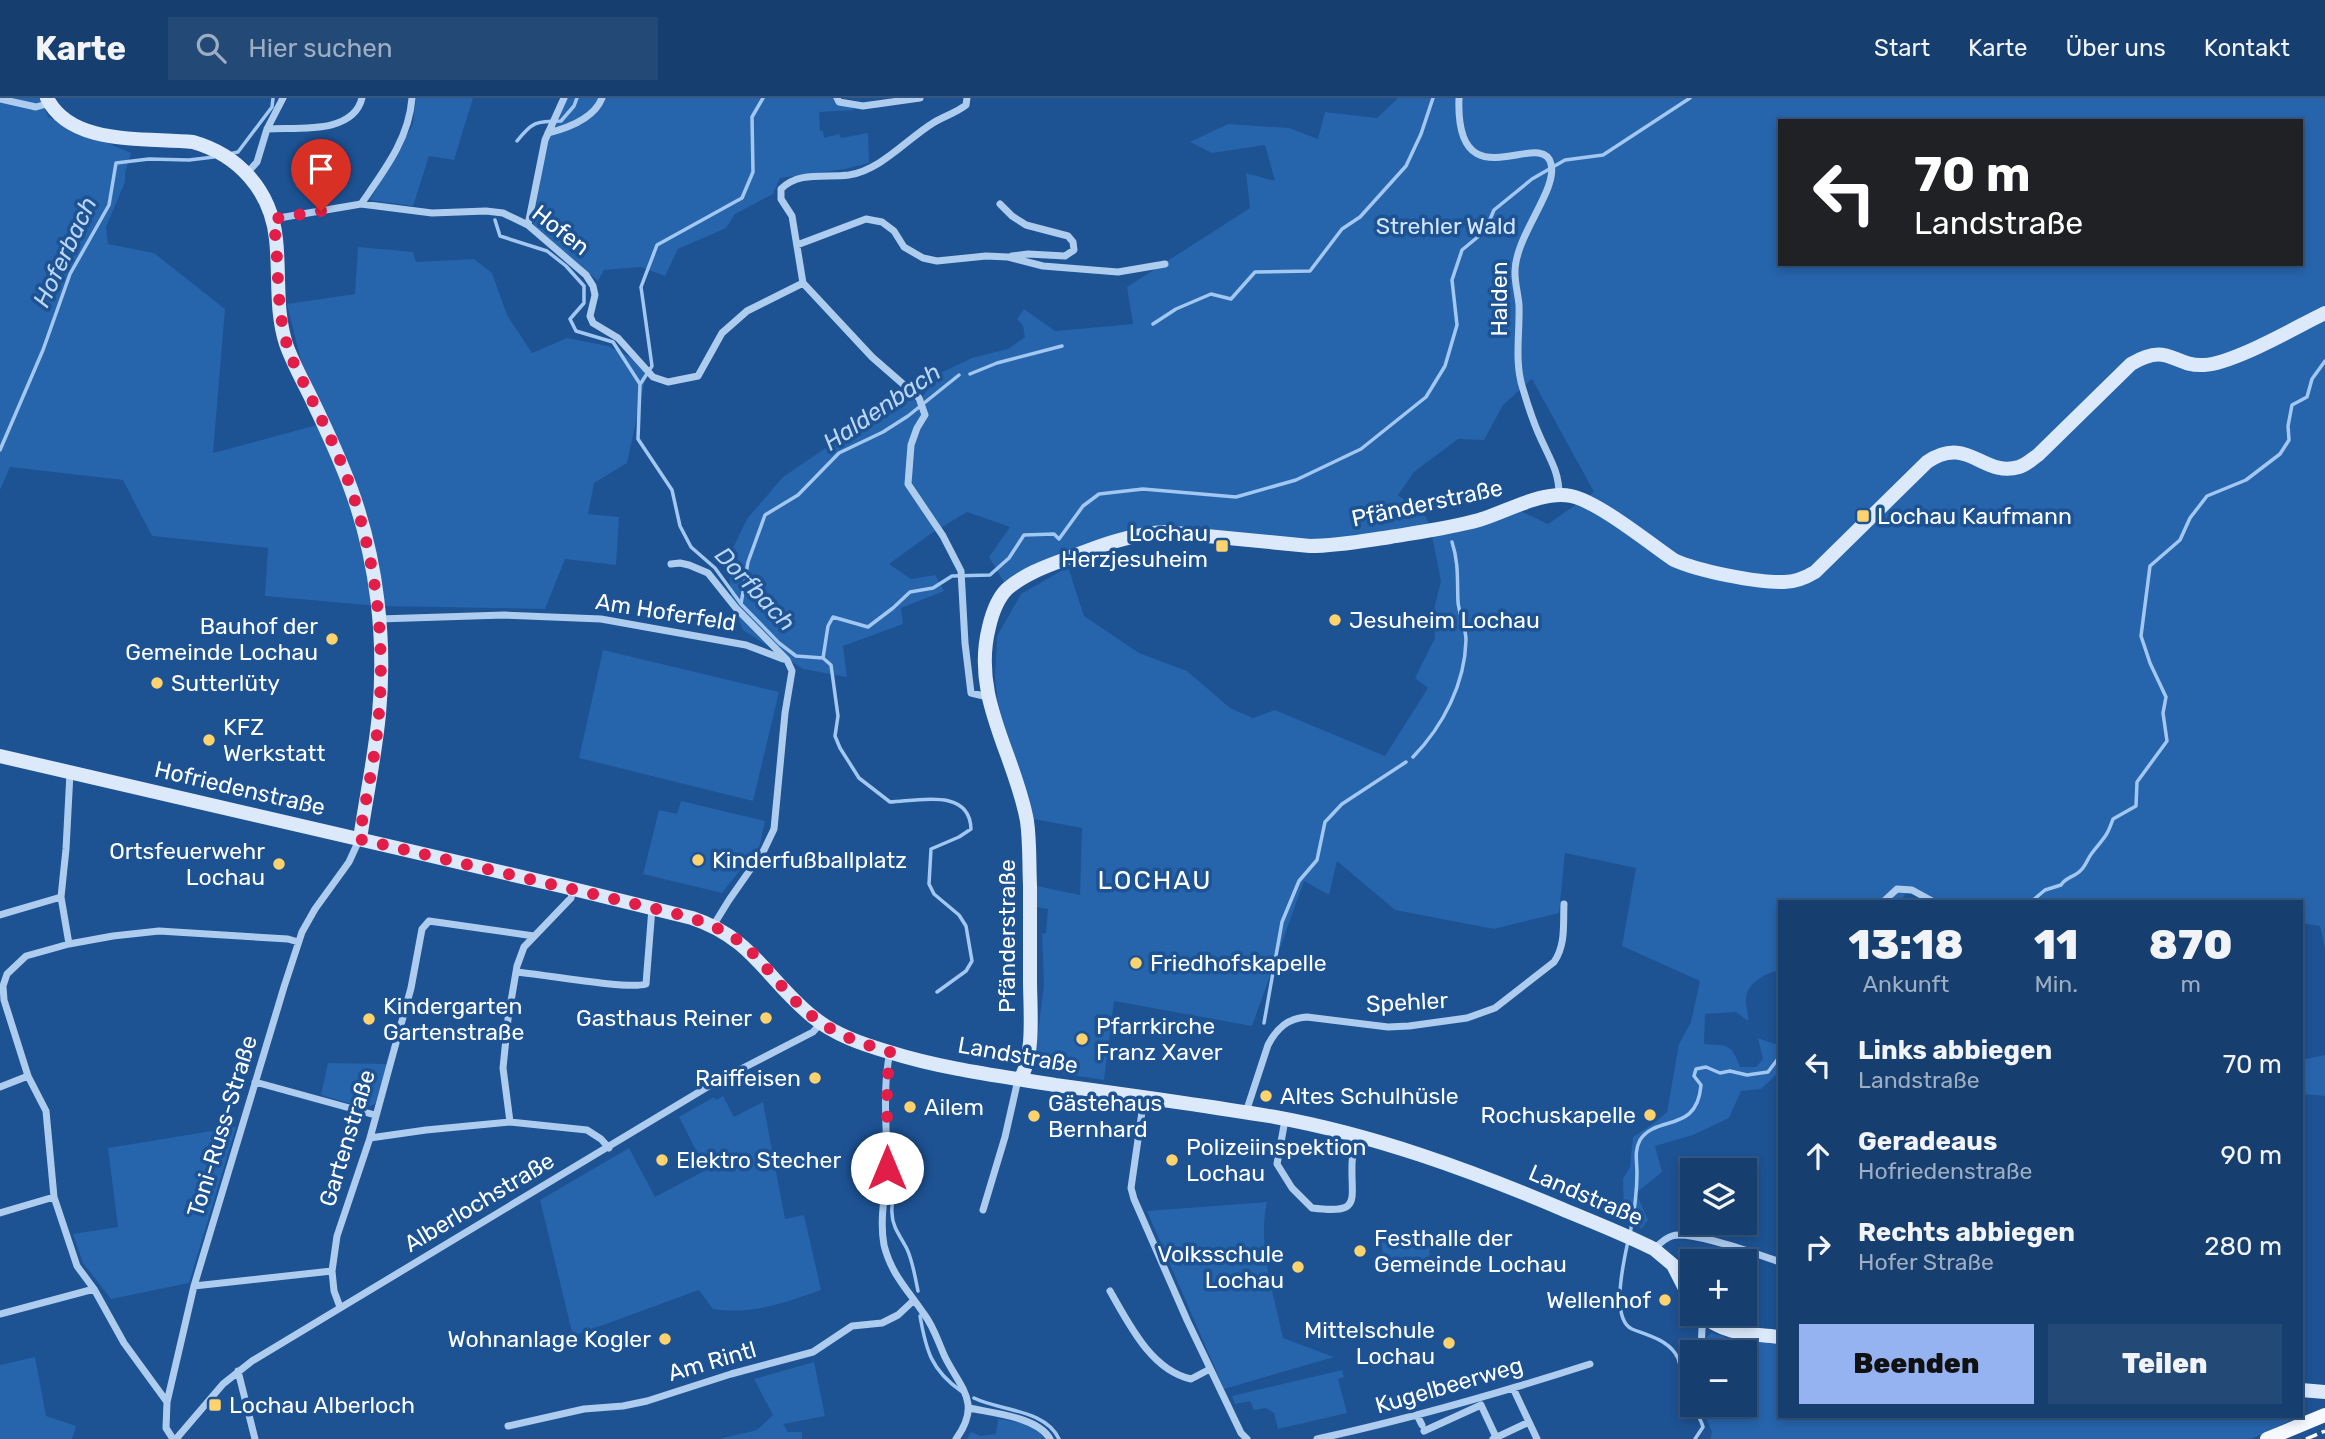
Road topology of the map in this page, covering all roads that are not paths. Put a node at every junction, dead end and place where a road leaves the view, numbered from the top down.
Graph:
1 (283, 98) edge
2 (362, 98) edge
3 (412, 98) edge
4 (564, 98) edge
5 (602, 98) edge
6 (837, 98) edge
7 (920, 98) edge
8 (967, 98) edge
9 (1459, 98) edge
10 (0, 99) edge
11 (49, 100) edge
12 (267, 129) junction
13 (548, 133) junction
14 (248, 172) junction
15 (361, 204) junction
16 (1000, 204) dead end
17 (273, 219) junction
18 (528, 225) junction
19 (797, 245) junction
20 (1008, 257) junction
21 (1165, 264) dead end
22 (803, 283) junction
23 (2325, 313) edge
24 (1559, 494) junction
25 (671, 564) dead end
26 (379, 619) junction
27 (787, 660) junction
28 (988, 697) junction
29 (0, 756) edge
30 (70, 773) junction
31 (359, 839) junction
32 (573, 888) junction
33 (61, 897) junction
34 (1885, 900) edge
35 (1931, 900) edge
36 (1564, 904) dead end
37 (652, 908) junction
38 (0, 915) edge
39 (713, 926) junction
40 (534, 936) junction
41 (298, 942) junction
42 (69, 944) junction
43 (516, 971) junction
44 (769, 973) joint
45 (2, 1001) edge
46 (821, 1023) junction
47 (890, 1052) junction
48 (28, 1076) junction
49 (1020, 1079) junction
50 (256, 1082) junction
51 (0, 1087) edge
52 (1144, 1097) junction
53 (1245, 1113) junction
54 (375, 1115) junction
55 (1285, 1119) junction
56 (510, 1122) junction
57 (1356, 1136) junction
58 (370, 1138) junction
59 (609, 1148) junction
60 (54, 1197) junction
61 (983, 1210) dead end
62 (0, 1213) edge
63 (1654, 1249) junction
64 (1778, 1261) edge
65 (331, 1271) junction
66 (1680, 1279) edge
67 (194, 1286) junction
68 (94, 1289) junction
69 (1110, 1291) dead end
70 (913, 1301) junction
71 (340, 1307) junction
72 (0, 1314) edge
73 (1721, 1326) edge
74 (1778, 1337) edge
75 (1590, 1364) dead end
76 (1210, 1369) junction
77 (238, 1371) junction
78 (1513, 1388) junction
79 (2303, 1390) edge
80 (2325, 1392) edge
81 (167, 1402) junction
82 (969, 1408) junction
83 (1417, 1415) junction
84 (2325, 1415) edge
85 (1529, 1422) junction
86 (508, 1426) dead end
87 (1423, 1428) junction
88 (1494, 1438) edge
89 (175, 1439) edge
90 (255, 1439) edge
91 (956, 1439) edge
92 (1050, 1439) edge
93 (1247, 1439) edge
94 (1317, 1439) edge
95 (1428, 1439) edge
96 (1537, 1439) edge
97 (2267, 1439) edge

1 - 12 street
2 - 12 street
3 - 15 street
4 - 13 street
5 - 13 street
6 - 7 street
8 - 19 street
9 - 24 street, Halden
10 - 11 street
11 - 14 street
12 - 14 street
13 - 18 street
14 - 17 street
15 - 17 street, Hofen
15 - 18 street, Hofen
16 - 20 street
17 - 26 street
18 - 22 street, Hofen
19 - 20 street
19 - 22 street
20 - 21 street
22 - 28 street
23 - 24 street
24 - 28 street, Pfänderstraße
25 - 27 street, Am Hoferfeld
26 - 27 street, Am Hoferfeld
26 - 31 street
27 - 39 street
28 - 49 street, Pfänderstraße
29 - 30 street, Hofriedenstraße
30 - 31 street, Hofriedenstraße
30 - 33 street
31 - 32 street, Hofriedenstraße
31 - 41 street, Toni-Russ-Straße
32 - 37 street, Hofriedenstraße
32 - 40 street
33 - 38 street
33 - 42 street
34 - 35 street
36 - 53 street, Spehler
37 - 39 street, Hofriedenstraße
37 - 43 street
39 - 44 street, Hofriedenstraße
40 - 43 street
40 - 54 street, Gartenstraße
41 - 42 street
41 - 50 street, Toni-Russ-Straße
42 - 45 street
43 - 56 street
44 - 46 street, Landstraße
45 - 48 street
46 - 47 street, Landstraße
46 - 59 street, Alberlochstraße
47 - 49 street, Landstraße
47 - 70 street
48 - 51 street
48 - 60 street
49 - 52 street, Landstraße
49 - 61 street
50 - 54 street
50 - 67 street, Toni-Russ-Straße
52 - 53 street, Landstraße
52 - 76 street
53 - 55 street, Landstraße
54 - 58 street, Gartenstraße
55 - 57 street, Landstraße
55 - 57 street
56 - 58 street
56 - 59 street
57 - 63 street, Landstraße
58 - 65 street, Gartenstraße
59 - 71 street, Alberlochstraße
60 - 62 street
60 - 68 street
63 - 64 street
63 - 66 street, Landstraße
65 - 67 street
65 - 71 street, Gartenstraße
67 - 81 street, Toni-Russ-Straße
68 - 72 street
68 - 81 street
69 - 76 street
70 - 82 street
70 - 86 street, Am Rintl
71 - 77 street, Alberlochstraße
73 - 74 street
75 - 78 street, Kugelbeerweg
76 - 93 street
77 - 89 street, Alberlochstraße
77 - 90 street
78 - 83 street, Kugelbeerweg
78 - 85 street
79 - 80 street
81 - 89 street, Toni-Russ-Straße
82 - 91 street
82 - 92 street
83 - 87 street
83 - 94 street, Kugelbeerweg
84 - 97 main road
85 - 88 street
85 - 96 street
87 - 88 street
87 - 95 street

